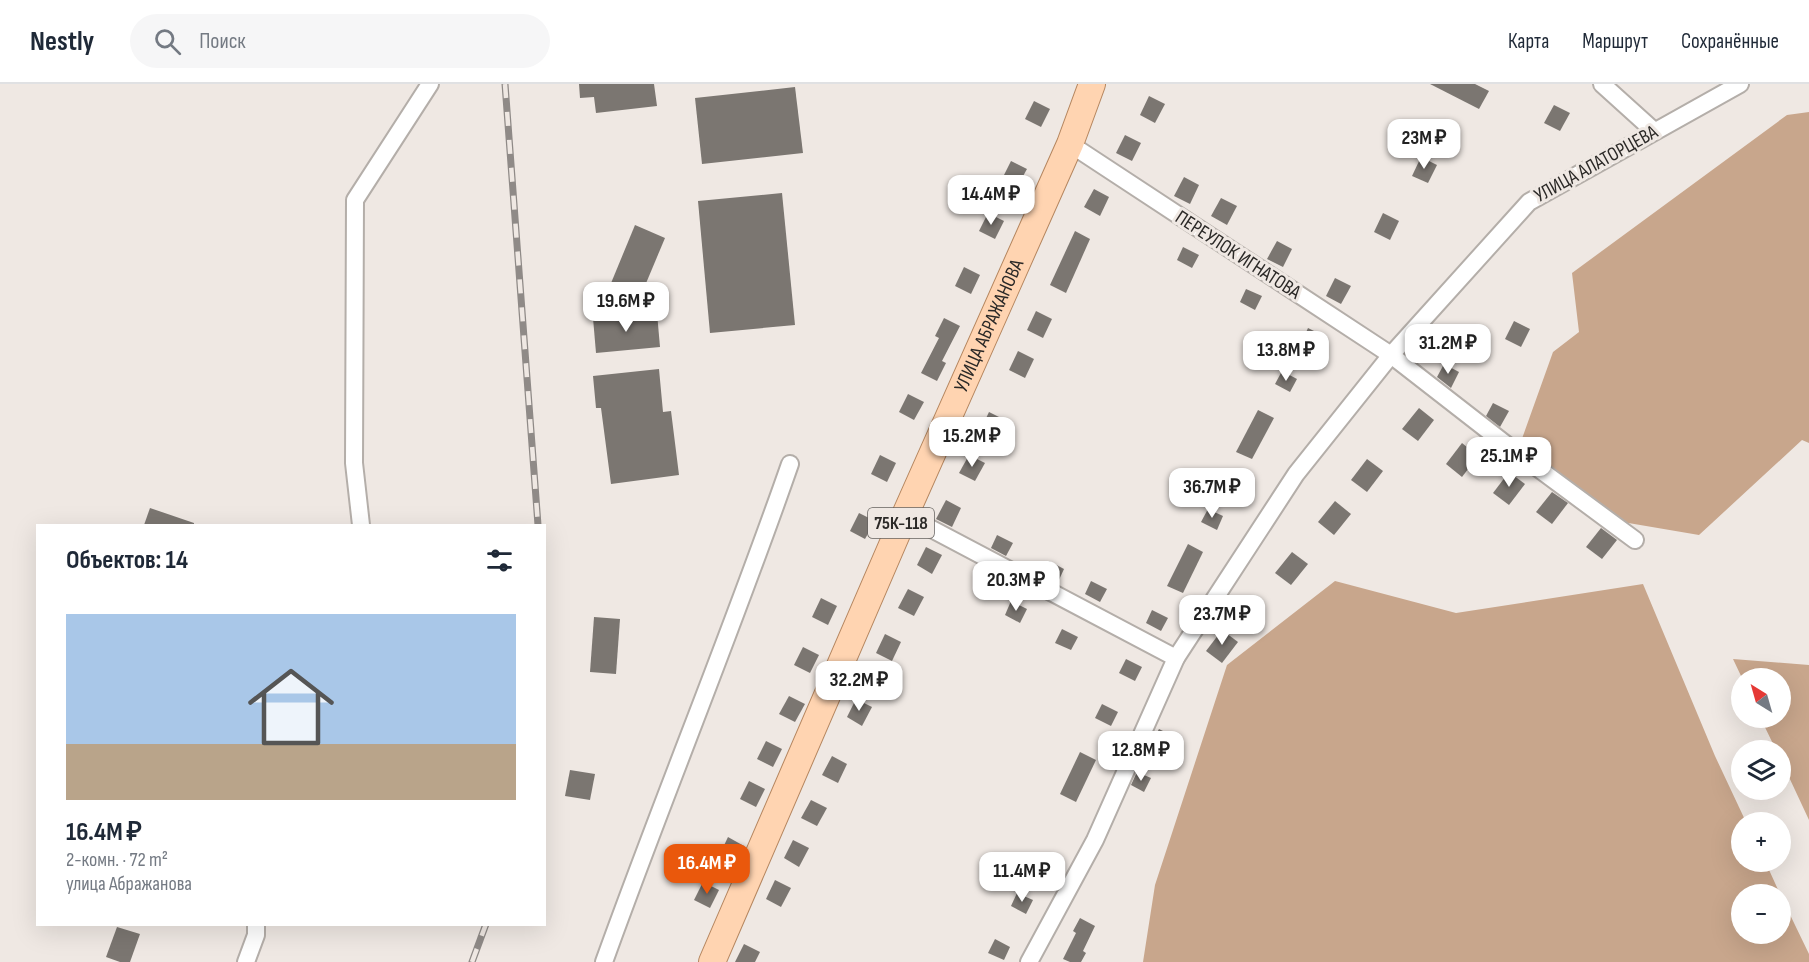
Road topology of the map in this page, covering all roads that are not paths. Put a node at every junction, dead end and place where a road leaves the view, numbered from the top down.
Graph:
1 (429, 84) edge
2 (1092, 84) edge
3 (1602, 84) edge
4 (1740, 84) edge
5 (1654, 131) junction
6 (1070, 144) junction
7 (1391, 355) junction
8 (790, 464) dead end
9 (904, 515) junction
10 (361, 524) edge
11 (1635, 540) dead end
12 (1176, 658) junction
13 (256, 926) edge
14 (246, 962) edge
15 (604, 962) edge
16 (712, 962) edge
17 (1029, 962) edge

1 - 10 street
2 - 6 main road, УЛИЦА АБРАЖАНОВА / 75К-118
3 - 5 street
4 - 5 street, УЛИЦА АЛАТОРЦЕВА
5 - 7 street, УЛИЦА АЛАТОРЦЕВА
6 - 7 street, ПЕРЕУЛОК ИГНАТОВА
6 - 9 main road, УЛИЦА АБРАЖАНОВА / 75К-118
7 - 11 street, ПЕРЕУЛОК ИГНАТОВА
7 - 12 street, УЛИЦА АЛАТОРЦЕВА
8 - 15 street
9 - 12 street
9 - 16 main road, УЛИЦА АБРАЖАНОВА / 75К-118
12 - 17 street, УЛИЦА АЛАТОРЦЕВА
13 - 14 street

